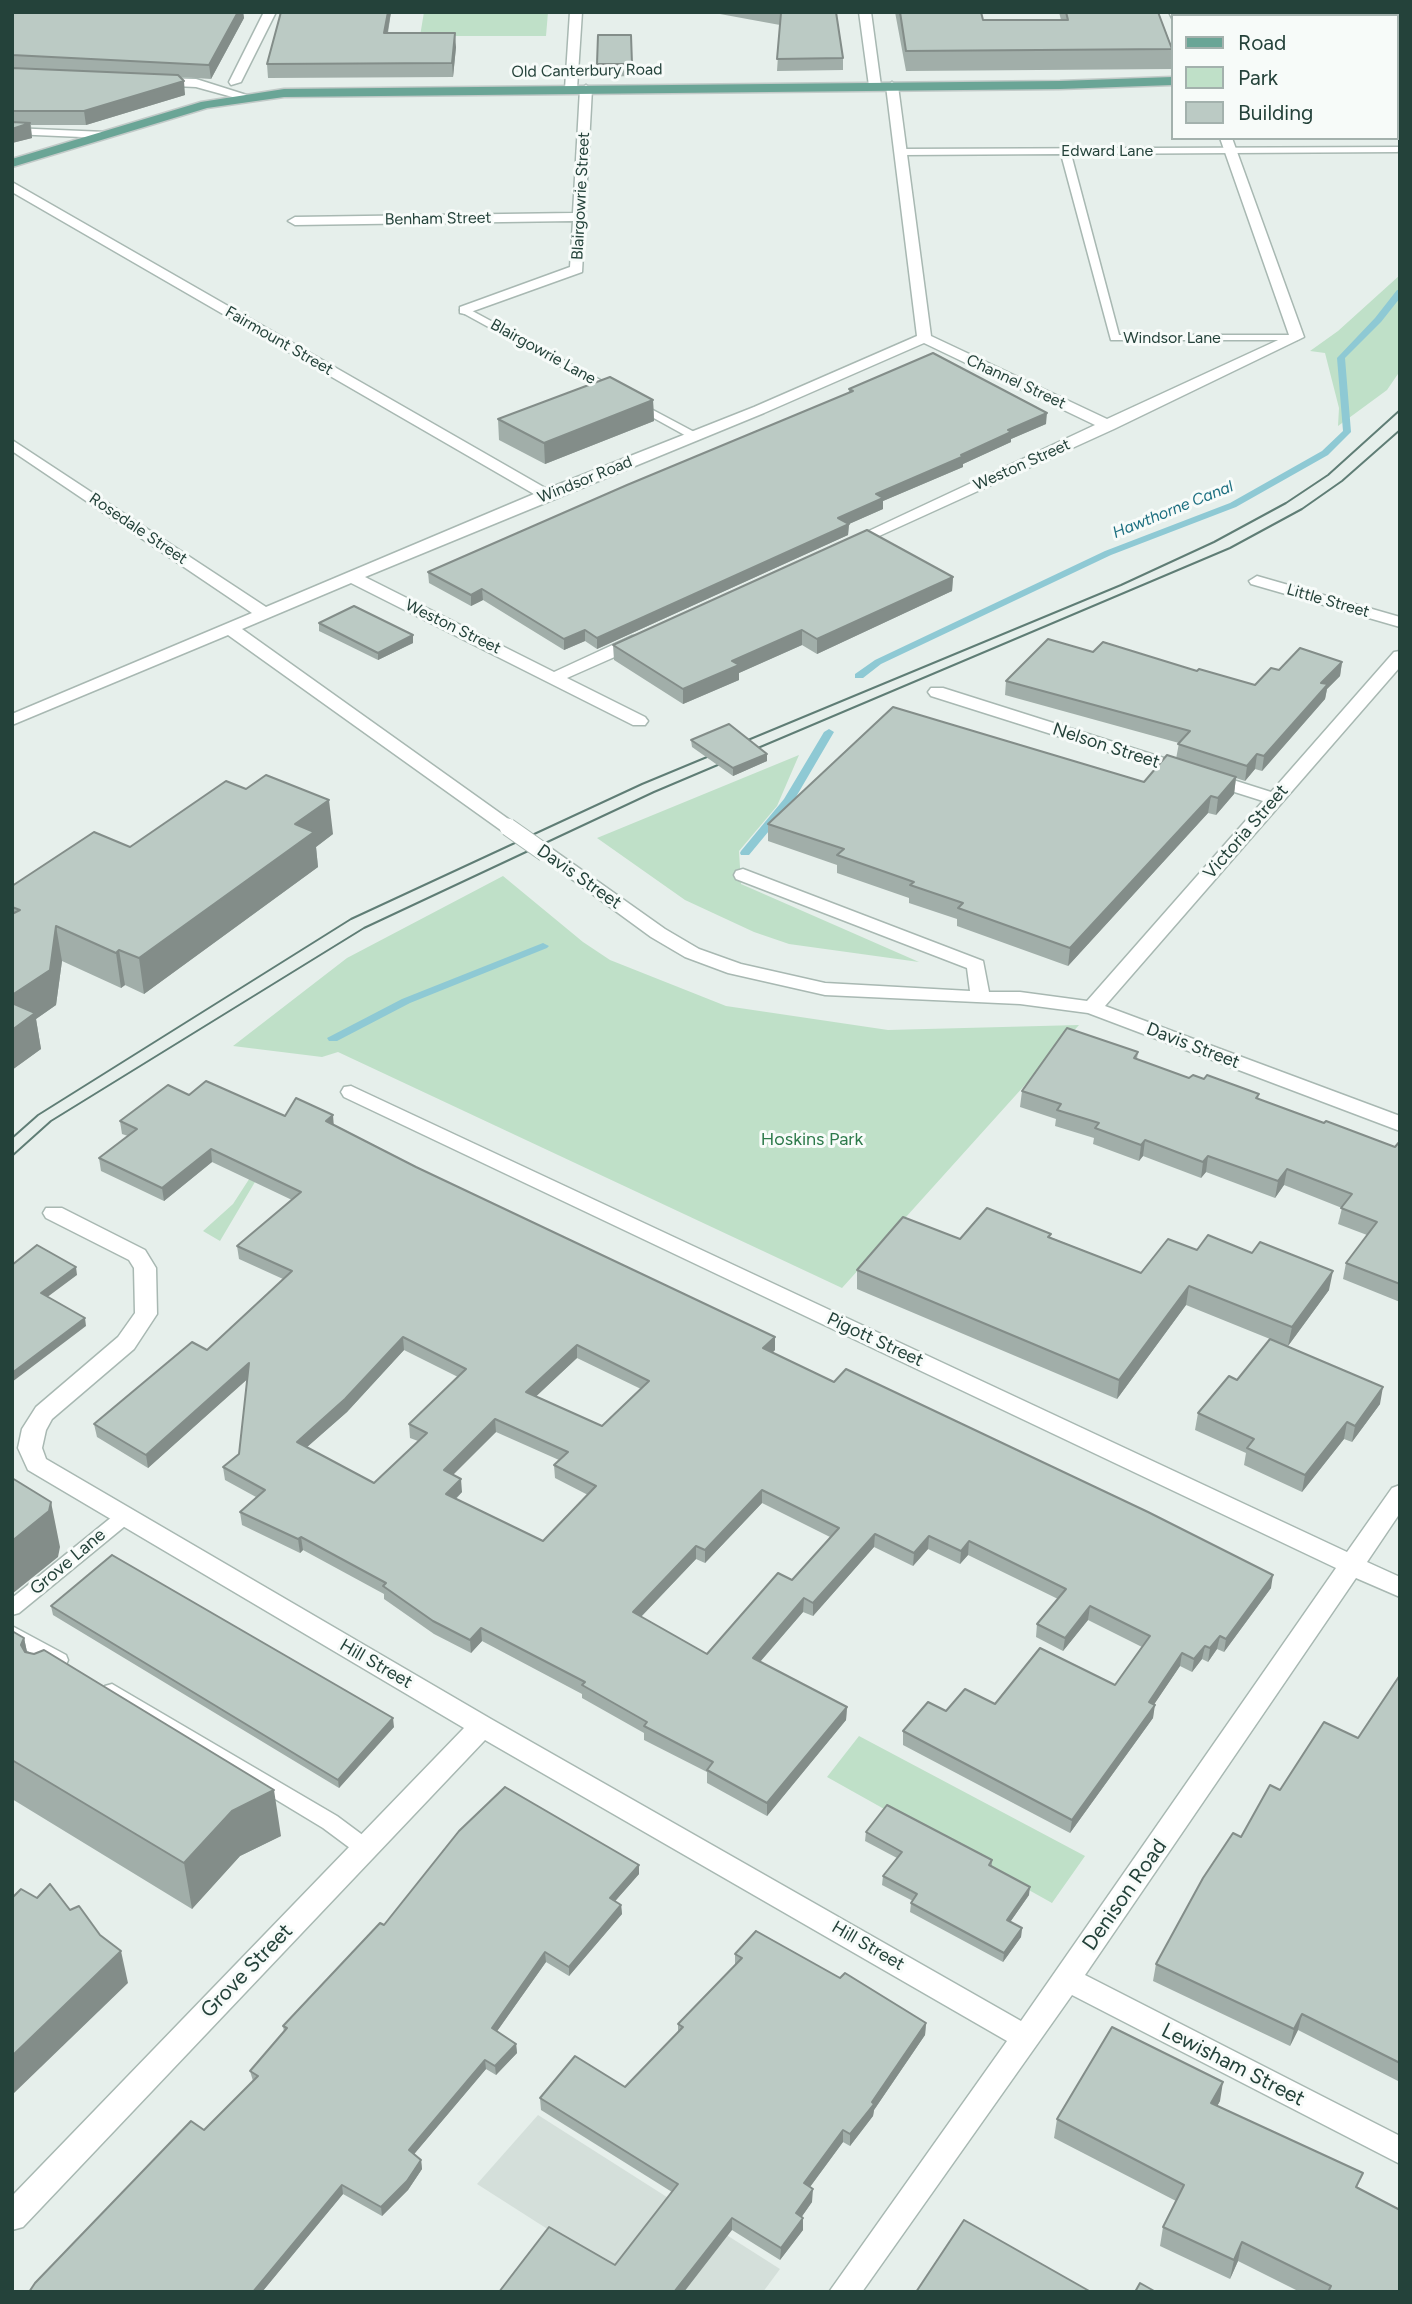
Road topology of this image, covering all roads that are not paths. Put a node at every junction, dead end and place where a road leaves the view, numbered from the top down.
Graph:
1 (270, 12) edge
2 (576, 12) edge
3 (865, 12) edge
4 (148, 81) edge
5 (1170, 81) edge
6 (235, 82) junction
7 (196, 83) junction
8 (875, 86) junction
9 (892, 86) junction
10 (571, 89) junction
11 (586, 89) junction
12 (247, 97) junction
13 (12, 131) edge
14 (105, 135) junction
15 (1228, 144) edge
16 (1396, 149) dead end
17 (1065, 151) junction
18 (902, 152) junction
19 (12, 163) edge
20 (12, 186) edge
21 (580, 217) junction
22 (295, 220) dead end
23 (465, 310) joint
24 (1297, 337) junction
25 (924, 338) junction
26 (1109, 426) junction
27 (694, 436) junction
28 (12, 444) edge
29 (546, 495) junction
30 (831, 552) edge
31 (352, 577) junction
32 (1256, 581) dead end
33 (264, 613) junction
34 (1400, 622) edge
35 (229, 628) junction
36 (655, 632) edge
37 (1400, 656) edge
38 (554, 678) junction
39 (937, 692) dead end
40 (12, 720) edge
41 (639, 721) dead end
42 (1274, 799) junction
43 (743, 875) dead end
44 (980, 996) junction
45 (1092, 1008) junction
46 (351, 1092) dead end
47 (1400, 1124) edge
48 (54, 1213) dead end
49 (1400, 1494) edge
50 (124, 1517) junction
51 (1353, 1566) junction
52 (1400, 1588) edge
53 (12, 1608) edge
54 (13, 1633) edge
55 (53, 1682) edge
56 (95, 1682) edge
57 (482, 1726) junction
58 (365, 1848) junction
59 (1067, 1979) junction
60 (1025, 2037) junction
61 (1400, 2151) edge
62 (12, 2217) edge
63 (844, 2292) edge

1 - 6 street
2 - 10 street
3 - 8 street
4 - 7 street
5 - 9 main road, Old Canterbury Road
6 - 7 street
6 - 12 street
7 - 12 street
8 - 9 main road, Old Canterbury Road
8 - 11 main road, Old Canterbury Road
9 - 18 street
10 - 11 main road, Old Canterbury Road
10 - 12 main road, Old Canterbury Road
11 - 21 street, Blairgowrie Street
12 - 14 main road, Old Canterbury Road
13 - 14 lane
14 - 19 main road, Old Canterbury Road
15 - 16 lane, Edward Lane
15 - 17 lane, Edward Lane
15 - 24 street
17 - 18 lane, Edward Lane
17 - 24 lane, Windsor Lane
18 - 25 street
20 - 29 street, Fairmount Street
21 - 22 street, Benham Street
21 - 23 street, Blairgowrie Street
23 - 27 lane, Blairgowrie Lane
24 - 26 street, Weston Street
25 - 26 street, Channel Street
25 - 27 street, Windsor Road
26 - 30 street, Weston Street
27 - 29 street, Windsor Road
28 - 33 street, Rosedale Street
29 - 31 street, Windsor Road
31 - 33 street, Windsor Road
31 - 38 street, Weston Street
32 - 34 street, Little Street
33 - 35 street, Windsor Road
35 - 40 street, Windsor Road
35 - 44 street, Davis Street, bridge
36 - 38 street
37 - 42 street, Victoria Street
38 - 41 street, Weston Street
39 - 42 street, Nelson Street
42 - 45 street, Victoria Street
43 - 44 street
44 - 45 street, Davis Street
45 - 47 street, Davis Street
46 - 51 street, Pigott Street
48 - 50 street, Hill Street
49 - 51 street, Denison Road
50 - 53 lane, Grove Lane
50 - 57 street, Hill Street
51 - 52 street, Pigott Street
51 - 59 street, Denison Road
54 - 55 lane
56 - 58 lane
57 - 58 street, Grove Street
57 - 60 street, Hill Street
58 - 62 street, Grove Street
59 - 60 street, Denison Road
59 - 61 street, Lewisham Street
60 - 63 street, Denison Road

